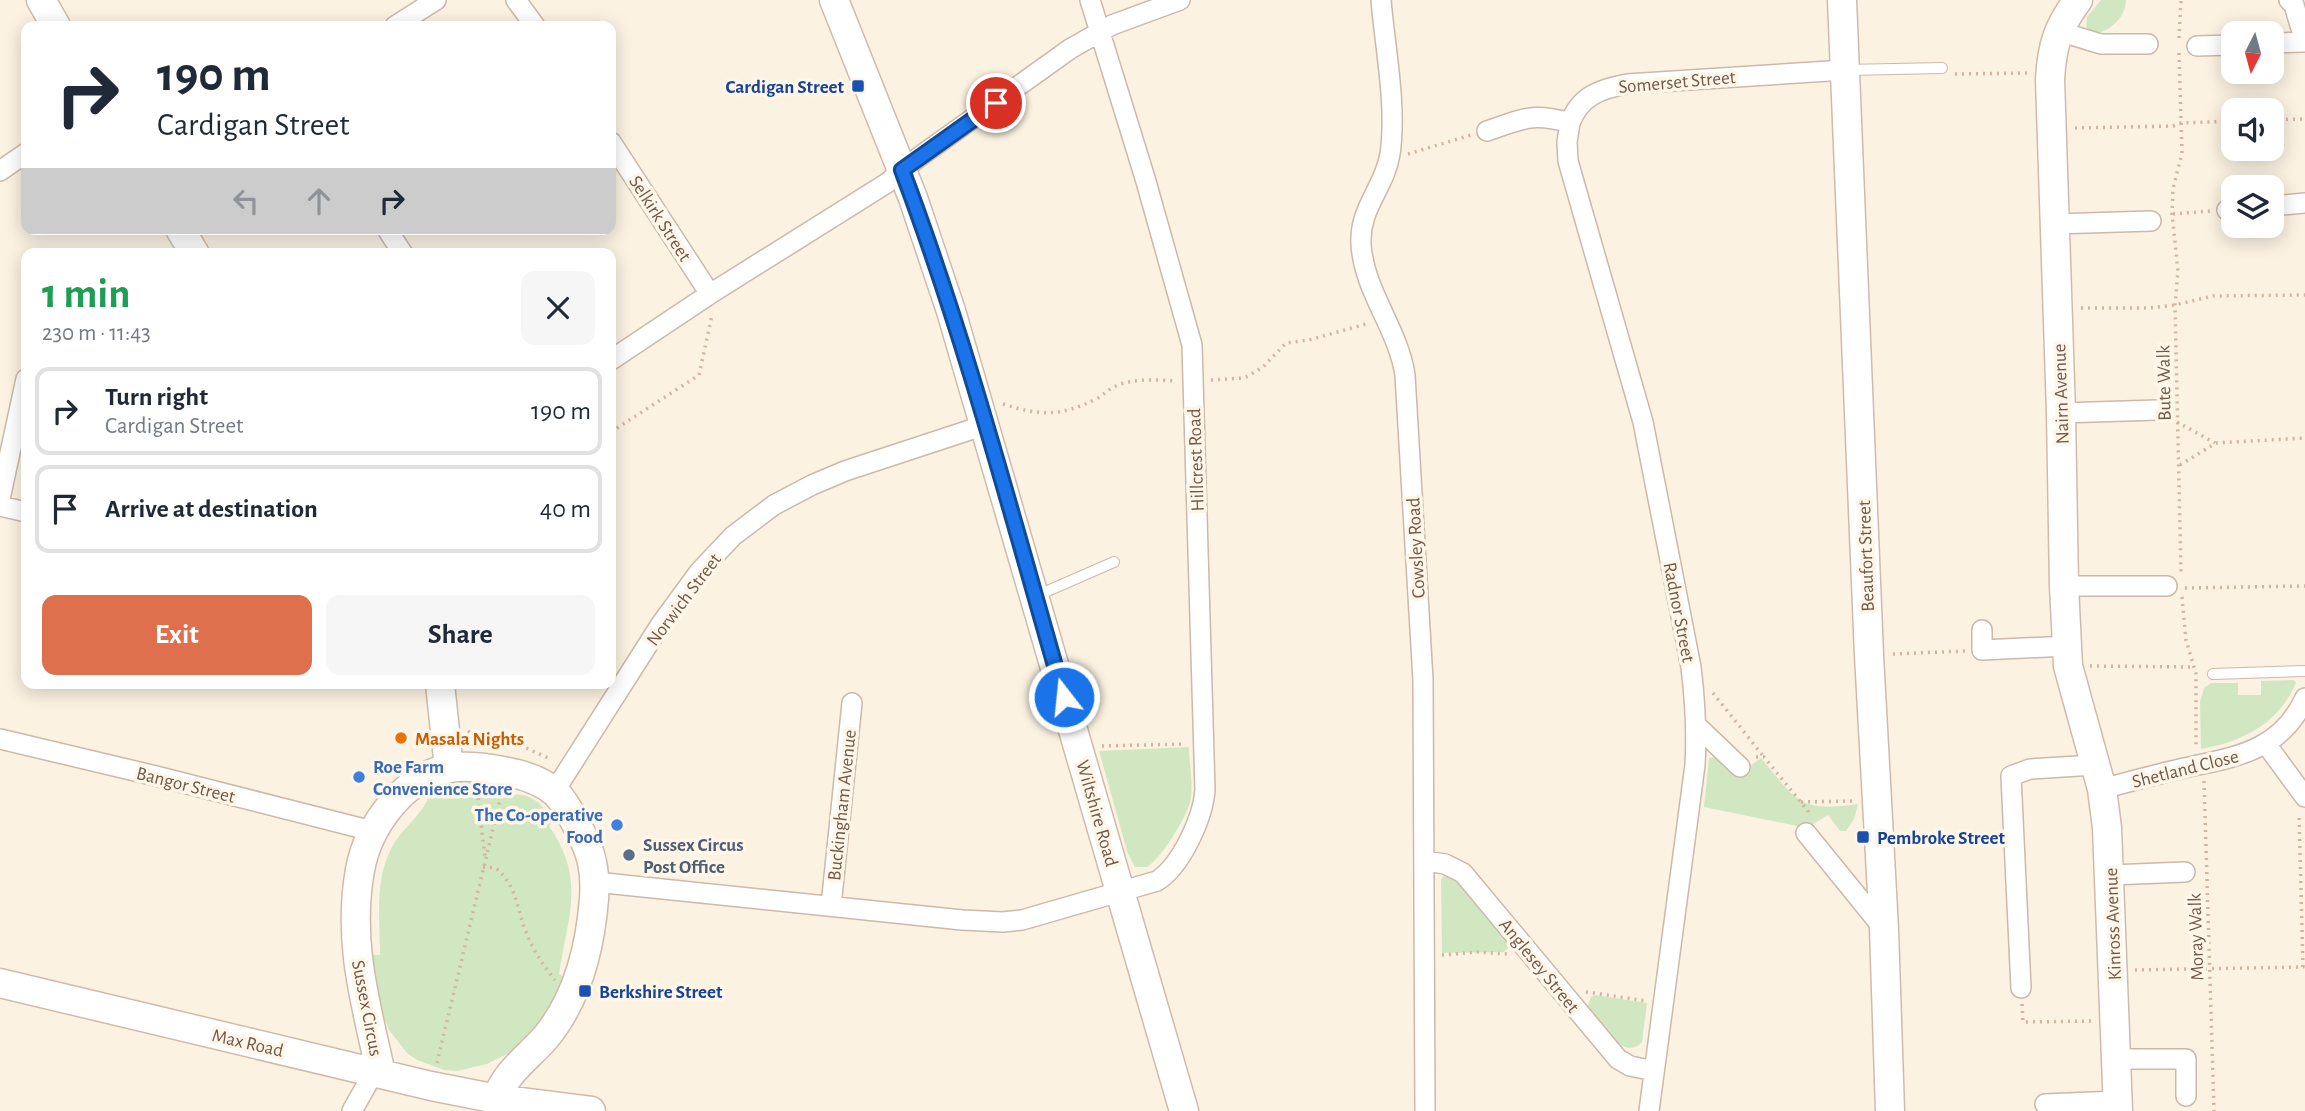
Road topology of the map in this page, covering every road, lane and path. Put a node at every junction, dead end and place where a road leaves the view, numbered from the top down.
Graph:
1 (41, 0) edge
2 (436, 0) edge
3 (516, 0) edge
4 (834, 0) edge
5 (1090, 0) edge
6 (1180, 0) edge
7 (1381, 0) edge
8 (1843, 0) edge
9 (2181, 0) edge
10 (2289, 0) edge
11 (2067, 12) edge
12 (53, 21) edge
13 (403, 21) edge
14 (531, 21) edge
15 (1101, 32) junction
16 (2305, 42) edge
17 (2284, 43) edge
18 (2148, 44) dead end
19 (2221, 45) edge
20 (2196, 46) dead end
21 (1942, 68) joint
22 (1845, 70) junction
23 (2051, 72) junction
24 (2305, 119) edge
25 (2284, 120) edge
26 (2221, 121) edge
27 (2181, 122) junction
28 (1570, 123) junction
29 (2052, 129) junction
30 (1487, 131) joint
31 (616, 149) edge
32 (21, 156) edge
33 (1389, 159) junction
34 (902, 170) junction
35 (0, 171) edge
36 (2305, 203) edge
37 (2284, 205) edge
38 (2221, 211) edge
39 (2172, 214) junction
40 (2151, 221) joint
41 (2054, 224) junction
42 (715, 292) junction
43 (2305, 295) edge
44 (2175, 304) junction
45 (2057, 308) junction
46 (1368, 323) dead end
47 (616, 357) edge
48 (1193, 381) junction
49 (21, 402) edge
50 (2157, 410) dead end
51 (2061, 413) junction
52 (983, 416) junction
53 (2177, 422) junction
54 (616, 429) edge
55 (2305, 439) edge
56 (2216, 443) junction
57 (2180, 465) junction
58 (0, 499) edge
59 (0, 506) edge
60 (21, 511) edge
61 (1114, 562) dead end
62 (2064, 586) junction
63 (2305, 586) edge
64 (2174, 587) junction
65 (1035, 596) junction
66 (1982, 630) dead end
67 (1982, 650) junction
68 (1869, 655) junction
69 (2068, 656) junction
70 (1691, 667) junction
71 (2193, 667) junction
72 (2305, 671) edge
73 (2213, 674) dead end
74 (440, 689) edge
75 (2305, 698) edge
76 (852, 703) dead end
77 (1696, 725) junction
78 (445, 732) junction
79 (0, 739) edge
80 (1205, 744) junction
81 (2266, 744) junction
82 (1079, 747) junction
83 (1764, 757) junction
84 (2195, 765) junction
85 (1740, 767) joint
86 (462, 768) junction
87 (506, 772) junction
88 (2098, 777) junction
89 (561, 781) junction
90 (2302, 794) edge
91 (1878, 800) junction
92 (1801, 802) junction
93 (372, 831) junction
94 (1806, 833) joint
95 (485, 858) junction
96 (1426, 862) junction
97 (483, 867) junction
98 (2185, 872) dead end
99 (2111, 875) junction
100 (595, 882) junction
101 (1121, 893) junction
102 (831, 906) junction
103 (1884, 929) junction
104 (1425, 956) junction
105 (1534, 958) junction
106 (2210, 968) junction
107 (2114, 971) junction
108 (0, 983) edge
109 (1558, 987) junction
110 (2021, 988) joint
111 (574, 992) junction
112 (1663, 1004) junction
113 (2116, 1021) junction
114 (2117, 1059) junction
115 (1654, 1071) junction
116 (378, 1073) junction
117 (431, 1086) junction
118 (2186, 1096) dead end
119 (2045, 1104) dead end
120 (497, 1105) edge
121 (2118, 1106) edge
122 (352, 1111) edge
123 (591, 1111) edge
124 (1184, 1111) edge
125 (1425, 1111) edge
126 (1649, 1111) edge
127 (1890, 1111) edge
128 (2214, 1111) edge

1 - 12 street
2 - 13 street
3 - 14 street
4 - 34 street, Wiltshire Road
5 - 15 street, Hillcrest Road
6 - 15 street
7 - 33 street, Cowsley Road
8 - 22 street, Beaufort Street
9 - 27 path, Bute Walk
10 - 16 street
11 - 18 street
11 - 23 street, Nairn Avenue
15 - 34 street
15 - 48 street, Hillcrest Road
16 - 17 street
19 - 20 street
21 - 22 lane
21 - 23 path
22 - 28 street, Somerset Street
22 - 68 street, Beaufort Street
23 - 29 street, Nairn Avenue
24 - 25 path
26 - 27 path
27 - 29 path
27 - 39 path, Bute Walk
28 - 30 street
28 - 70 street, Radnor Street
29 - 41 street, Nairn Avenue
30 - 33 path
31 - 42 street, Selkirk Street
32 - 35 street
33 - 96 street, Cowsley Road
34 - 42 street
34 - 52 street, Wiltshire Road
36 - 37 street
38 - 39 path
39 - 40 path
39 - 44 path, Bute Walk
40 - 41 street
41 - 45 street, Nairn Avenue
42 - 47 street
42 - 54 path
43 - 44 path
44 - 45 path
44 - 53 path, Bute Walk
45 - 51 street, Nairn Avenue
46 - 48 path
48 - 52 path
48 - 80 street, Hillcrest Road
49 - 58 street
50 - 51 street
51 - 62 street, Nairn Avenue
52 - 65 street, Wiltshire Road
52 - 89 street, Norwich Street
53 - 56 path
53 - 57 path, Bute Walk
55 - 56 path
56 - 57 path
57 - 64 path, Bute Walk
59 - 60 street
61 - 65 lane
62 - 64 street
62 - 69 street, Nairn Avenue
63 - 64 path
64 - 71 path, Bute Walk
65 - 82 street, Wiltshire Road
66 - 67 street
67 - 68 path
67 - 69 street
68 - 91 street, Beaufort Street
69 - 71 path
69 - 88 street, Nairn Avenue
70 - 77 street, Radnor Street
70 - 83 path
71 - 84 path, Bute Walk
72 - 73 lane
74 - 78 street
75 - 81 street, Shetland Close
76 - 102 street, Buckingham Avenue
77 - 85 street
77 - 112 street, Radnor Street
78 - 86 street
78 - 89 path
79 - 93 street, Bangor Street
80 - 82 path
80 - 101 street, Hillcrest Road
81 - 84 street, Shetland Close
81 - 90 street
82 - 101 street, Wiltshire Road
83 - 85 path
83 - 92 path
84 - 88 street, Shetland Close
84 - 106 path, Moray Walk
86 - 87 street
86 - 93 street, Sussex Circus
86 - 95 path
87 - 89 street
87 - 95 path
88 - 99 street, Kinross Avenue
88 - 110 street, Shetland Close
89 - 100 street
90 - 106 path
91 - 92 path
91 - 103 street, Beaufort Street
92 - 94 path
93 - 116 street, Sussex Circus
94 - 103 street
95 - 97 path
96 - 104 street, Cowsley Road
96 - 105 street, Anglesey Street
97 - 111 path
97 - 117 path
98 - 99 street
99 - 107 street, Kinross Avenue
100 - 102 street
100 - 111 street
101 - 102 street
101 - 124 street, Wiltshire Road
103 - 127 street, Beaufort Street
104 - 105 path
104 - 125 street, Cowsley Road
105 - 109 street, Anglesey Street
106 - 107 path
106 - 128 path, Moray Walk
107 - 113 street, Kinross Avenue
108 - 116 street, Max Road
109 - 112 path
109 - 115 street, Anglesey Street
110 - 113 path
111 - 120 street
112 - 115 street, Radnor Street
113 - 114 street, Kinross Avenue
114 - 118 street
114 - 121 street, Kinross Avenue
115 - 126 street, Radnor Street
116 - 117 street, Max Road
116 - 122 street
117 - 120 street, Max Road
119 - 121 street
120 - 123 street, Max Road

